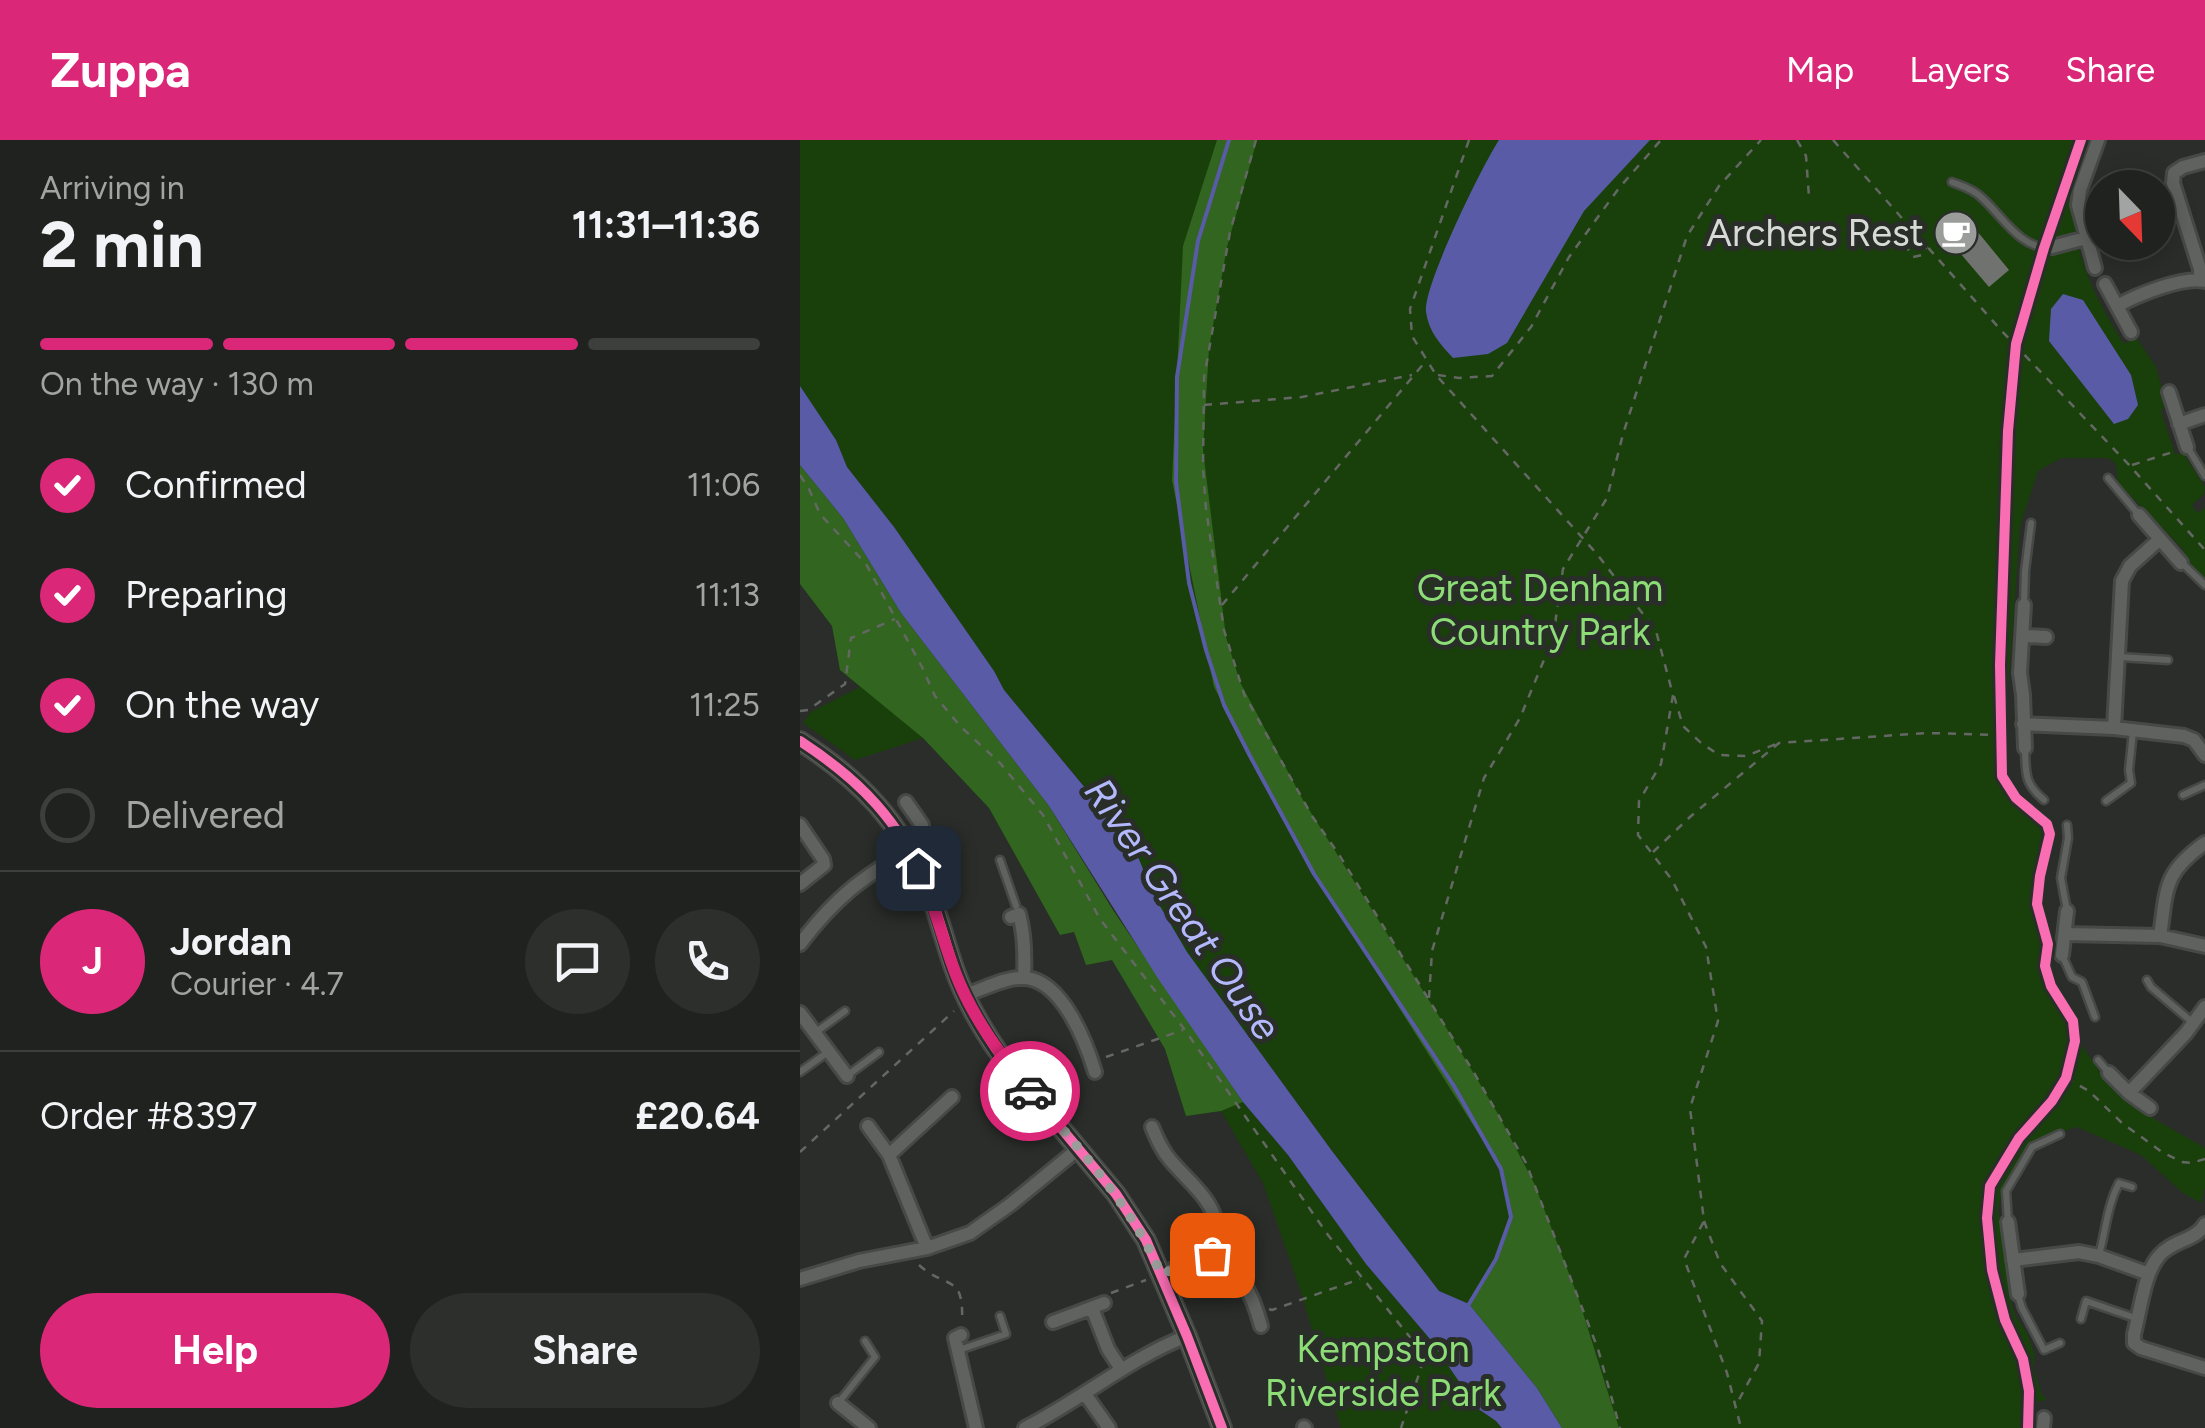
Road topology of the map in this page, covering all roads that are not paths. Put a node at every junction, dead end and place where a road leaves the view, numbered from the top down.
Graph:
1 (2098, 140) edge
2 (2205, 161) edge
3 (2087, 170) edge
4 (2085, 176) edge
5 (1952, 182) dead end
6 (2085, 234) edge
7 (2085, 238) edge
8 (2052, 248) joint
9 (2093, 260) edge
10 (2095, 268) dead end
11 (2202, 280) edge
12 (2106, 284) dead end
13 (2117, 306) junction
14 (2132, 332) dead end
15 (2169, 392) dead end
16 (2205, 415) edge
17 (2179, 424) junction
18 (2187, 447) joint
19 (2205, 476) edge
20 (2108, 478) dead end
21 (2139, 515) joint
22 (2031, 523) dead end
23 (2160, 539) junction
24 (2181, 563) joint
25 (2205, 585) edge
26 (2024, 605) joint
27 (2024, 636) junction
28 (2046, 637) dead end
29 (2118, 657) junction
30 (2168, 660) dead end
31 (2023, 724) junction
32 (2114, 728) junction
33 (2133, 730) junction
34 (2200, 735) edge
35 (800, 741) edge
36 (2024, 748) joint
37 (2205, 756) edge
38 (2205, 785) edge
39 (2183, 795) dead end
40 (2044, 800) dead end
41 (2106, 801) dead end
42 (915, 814) dead end
43 (2066, 824) dead end
44 (800, 825) edge
45 (896, 828) junction
46 (2205, 843) edge
47 (909, 850) junction
48 (1000, 860) dead end
49 (800, 884) edge
50 (2067, 911) joint
51 (1015, 912) joint
52 (2065, 934) junction
53 (802, 936) edge
54 (2160, 936) junction
55 (2204, 941) edge
56 (2062, 956) joint
57 (1024, 978) junction
58 (2148, 980) dead end
59 (967, 998) junction
60 (2205, 1007) edge
61 (845, 1011) dead end
62 (800, 1013) edge
63 (2096, 1017) dead end
64 (2193, 1022) junction
65 (814, 1032) junction
66 (829, 1052) junction
67 (879, 1052) dead end
68 (2098, 1060) dead end
69 (1097, 1064) road end
70 (800, 1072) edge
71 (2110, 1072) joint
72 (847, 1076) joint
73 (2129, 1093) junction
74 (952, 1096) dead end
75 (2150, 1108) dead end
76 (868, 1126) dead end
77 (1158, 1132) dead end
78 (2060, 1134) dead end
79 (1078, 1149) junction
80 (889, 1155) junction
81 (2132, 1188) dead end
82 (2008, 1222) joint
83 (2203, 1232) edge
84 (926, 1248) junction
85 (1212, 1255) junction
86 (2099, 1256) junction
87 (2014, 1260) junction
88 (1161, 1274) junction
89 (2149, 1274) junction
90 (800, 1279) edge
91 (2018, 1294) joint
92 (1000, 1316) dead end
93 (2138, 1318) junction
94 (2081, 1319) dead end
95 (1053, 1322) dead end
96 (1262, 1326) dead end
97 (961, 1335) road end
98 (1187, 1336) junction
99 (864, 1341) dead end
100 (2060, 1343) dead end
101 (958, 1350) junction
102 (2205, 1368) edge
103 (1121, 1369) junction
104 (1085, 1394) junction
105 (838, 1403) joint
106 (869, 1428) edge
107 (976, 1428) edge
108 (1025, 1428) edge
109 (1109, 1428) edge
110 (1222, 1428) edge

1 - 3 street
2 - 11 street
4 - 6 street
5 - 8 lane
7 - 8 street
9 - 10 street
11 - 13 street
12 - 13 street
13 - 14 street
15 - 17 street
16 - 17 street
17 - 18 street
18 - 19 lane
20 - 21 lane
21 - 23 street
22 - 26 lane
23 - 24 street
23 - 29 street
24 - 25 lane
26 - 27 street
27 - 28 street
27 - 31 street
29 - 30 lane
29 - 32 street
31 - 32 street
31 - 36 street
32 - 33 street
33 - 34 street
33 - 41 lane
34 - 37 street
35 - 45 street
36 - 40 lane
38 - 39 lane
42 - 45 street
43 - 50 lane
44 - 49 street
45 - 47 street
46 - 54 street
47 - 53 street
47 - 59 street
48 - 51 lane
50 - 52 street
51 - 57 street
52 - 54 street
52 - 56 street
54 - 55 street
56 - 63 lane
57 - 59 street
57 - 69 street
58 - 64 lane
59 - 79 street
60 - 64 street
61 - 65 lane
62 - 65 street
64 - 73 street
65 - 66 street
66 - 70 lane
66 - 72 street
67 - 72 lane
68 - 71 lane
71 - 73 street
73 - 75 street
74 - 80 street
76 - 80 street
77 - 85 street
78 - 82 lane
79 - 84 street
79 - 88 street
80 - 84 street
81 - 86 lane
82 - 87 street
83 - 89 street
84 - 90 street
85 - 88 street
85 - 96 street
86 - 87 street
86 - 89 street
87 - 91 street
88 - 98 street
89 - 93 street
91 - 100 lane
92 - 101 lane
93 - 94 lane
93 - 102 street
95 - 103 street
97 - 101 street
98 - 103 street
98 - 110 street
99 - 105 lane
101 - 107 street
103 - 104 street
104 - 108 street
104 - 109 street
105 - 106 street

